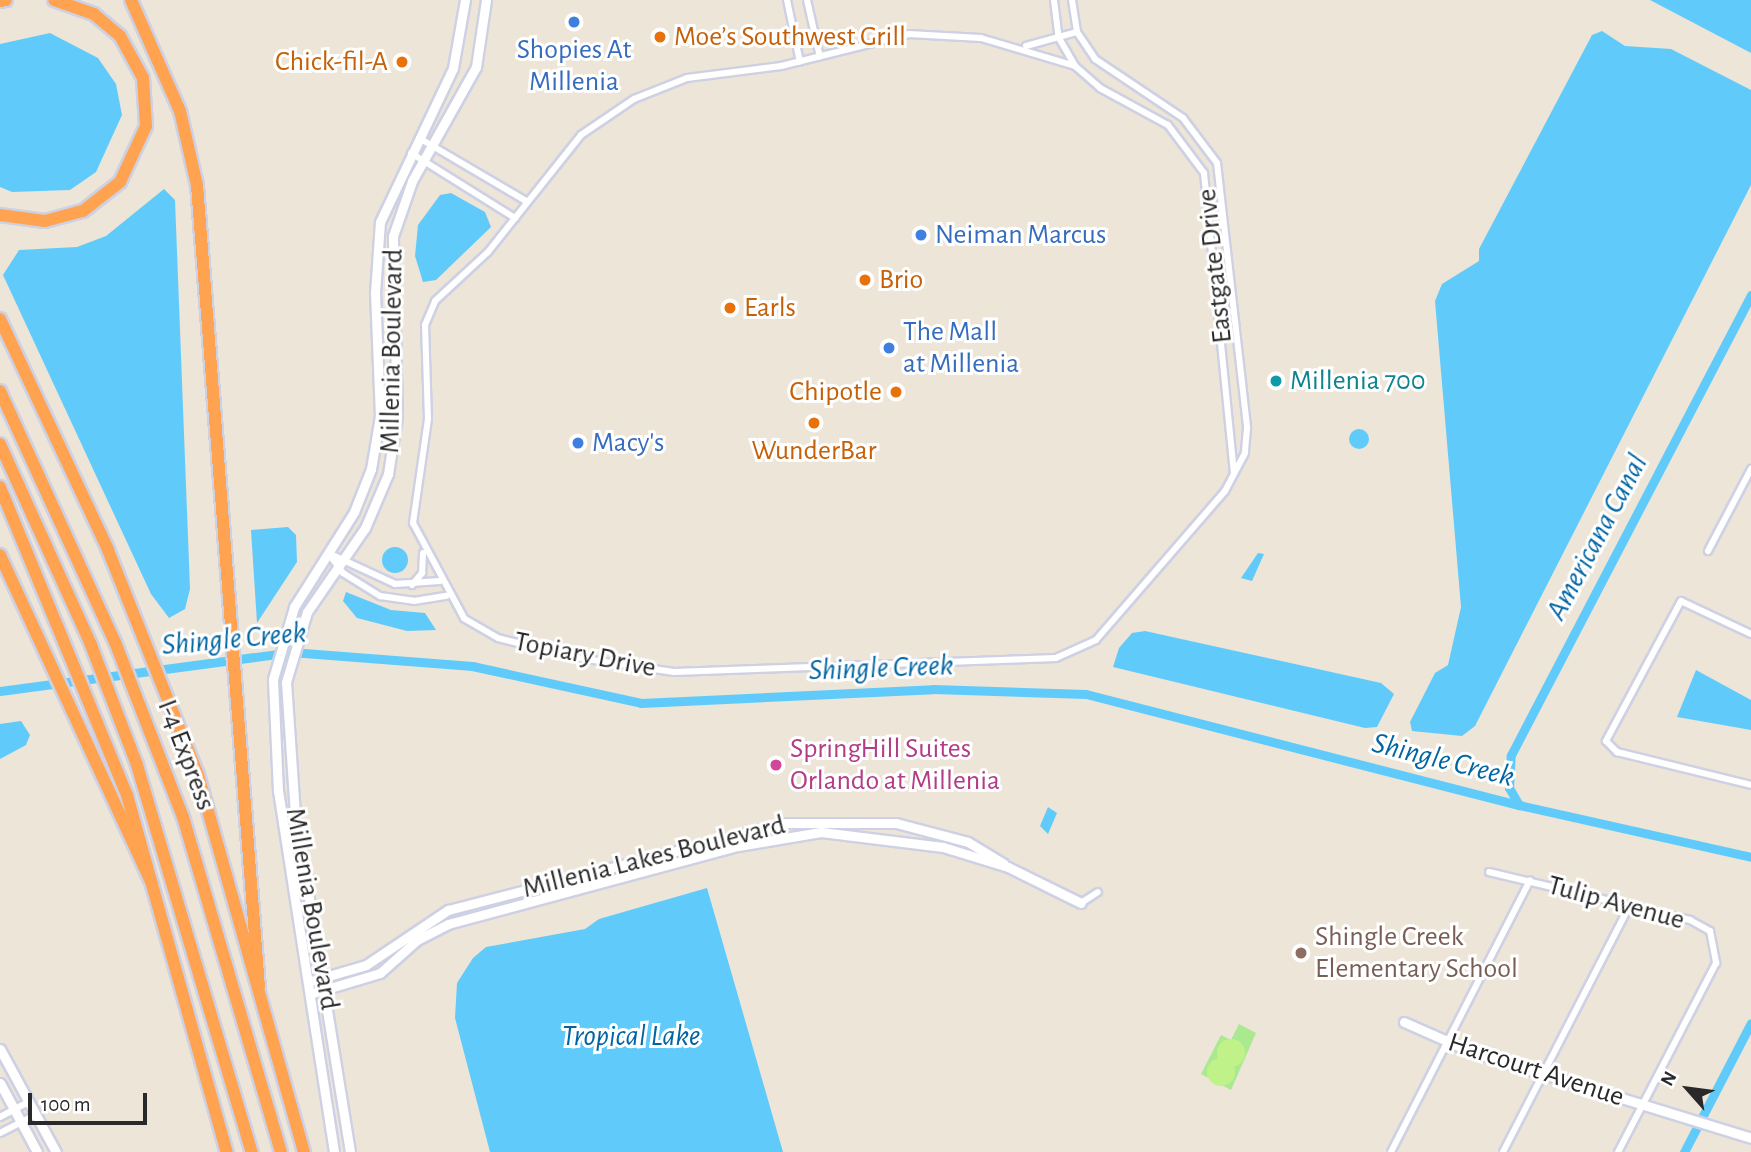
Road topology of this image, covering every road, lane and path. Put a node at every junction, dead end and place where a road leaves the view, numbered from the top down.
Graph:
1 (6, 0) edge
2 (54, 0) edge
3 (131, 0) edge
4 (465, 0) edge
5 (486, 0) edge
6 (787, 0) edge
7 (807, 0) edge
8 (1054, 0) edge
9 (1072, 0) edge
10 (0, 1) edge
11 (1077, 32) junction
12 (1059, 38) junction
13 (1013, 45) junction
14 (820, 57) junction
15 (800, 62) junction
16 (1075, 66) junction
17 (419, 138) junction
18 (433, 146) junction
19 (411, 153) junction
20 (423, 161) junction
21 (526, 201) junction
22 (0, 215) edge
23 (515, 218) junction
24 (0, 319) edge
25 (0, 391) edge
26 (0, 444) edge
27 (1751, 468) edge
28 (1234, 476) junction
29 (0, 487) edge
30 (421, 547) junction
31 (1708, 551) dead end
32 (328, 553) junction
33 (0, 555) edge
34 (345, 556) junction
35 (336, 566) junction
36 (440, 581) junction
37 (412, 585) junction
38 (447, 596) junction
39 (1108, 628) joint
40 (1751, 634) edge
41 (1751, 785) edge
42 (1008, 867) junction
43 (1489, 872) dead end
44 (1530, 880) junction
45 (159, 892) junction
46 (1098, 892) dead end
47 (1081, 903) joint
48 (1630, 905) junction
49 (325, 978) junction
50 (311, 981) junction
51 (259, 987) junction
52 (327, 990) junction
53 (313, 993) junction
54 (1404, 1022) dead end
55 (1448, 1043) junction
56 (0, 1049) edge
57 (1543, 1074) junction
58 (0, 1083) edge
59 (28, 1102) junction
60 (1643, 1105) junction
61 (14, 1109) junction
62 (35, 1115) junction
63 (0, 1116) edge
64 (22, 1122) junction
65 (0, 1133) edge
66 (1751, 1138) edge
67 (37, 1152) edge
68 (55, 1152) edge
69 (227, 1152) edge
70 (252, 1152) edge
71 (281, 1152) edge
72 (304, 1152) edge
73 (334, 1152) edge
74 (350, 1152) edge
75 (1391, 1152) edge
76 (1503, 1152) edge
77 (1618, 1152) edge

1 - 10 highway
2 - 22 highway
3 - 51 highway
4 - 17 street, Millenia Boulevard
5 - 18 street, Millenia Boulevard
6 - 15 street
7 - 14 street
8 - 12 street, Eastgate Drive
9 - 11 street, Eastgate Drive
11 - 12 street
11 - 28 street, Eastgate Drive
12 - 13 street
12 - 16 street, Eastgate Drive
13 - 14 street, Topiary Drive
13 - 16 street
14 - 15 street, Topiary Drive
15 - 21 street, Topiary Drive
16 - 28 street, Eastgate Drive
17 - 18 street
17 - 19 street, Millenia Boulevard
18 - 20 street, Millenia Boulevard
18 - 21 street
19 - 20 street
19 - 32 street, Millenia Boulevard
20 - 23 street
20 - 34 street, Millenia Boulevard
21 - 23 street, Topiary Drive
23 - 30 street, Topiary Drive
24 - 51 highway
25 - 71 highway, I-4 Express
26 - 70 highway, I-4 Express
27 - 31 street
28 - 39 street, Eastgate Drive
29 - 45 highway
30 - 36 street, Topiary Drive
30 - 37 street, Topiary Drive
32 - 34 street
32 - 35 street
32 - 50 street, Millenia Boulevard
33 - 45 highway
34 - 35 street, Millenia Boulevard
34 - 37 street
35 - 38 street
35 - 49 street, Millenia Boulevard
36 - 37 street
36 - 38 street, Topiary Drive
38 - 39 street, Topiary Drive
40 - 41 street
42 - 47 street, Millenia Lakes Boulevard
42 - 49 street, Millenia Lakes Boulevard
42 - 52 street, Millenia Lakes Boulevard
43 - 44 street, Tulip Avenue
44 - 48 street, Tulip Avenue
44 - 55 street
45 - 69 highway
46 - 47 street
48 - 57 street
48 - 60 street, Tulip Avenue
49 - 50 street, Millenia Lakes Boulevard
49 - 52 street, Millenia Boulevard
50 - 53 street, Millenia Boulevard
51 - 72 highway
52 - 53 street, Millenia Lakes Boulevard
52 - 74 street, Millenia Boulevard
53 - 73 street, Millenia Boulevard
54 - 55 street, Harcourt Avenue
55 - 57 street, Harcourt Avenue
55 - 75 street
56 - 59 street
57 - 60 street, Harcourt Avenue
57 - 76 street
58 - 61 street
59 - 61 street
59 - 62 street
60 - 66 street, Harcourt Avenue
60 - 77 street
61 - 63 street
61 - 64 street
62 - 64 street
62 - 68 street
64 - 65 street
64 - 67 street

